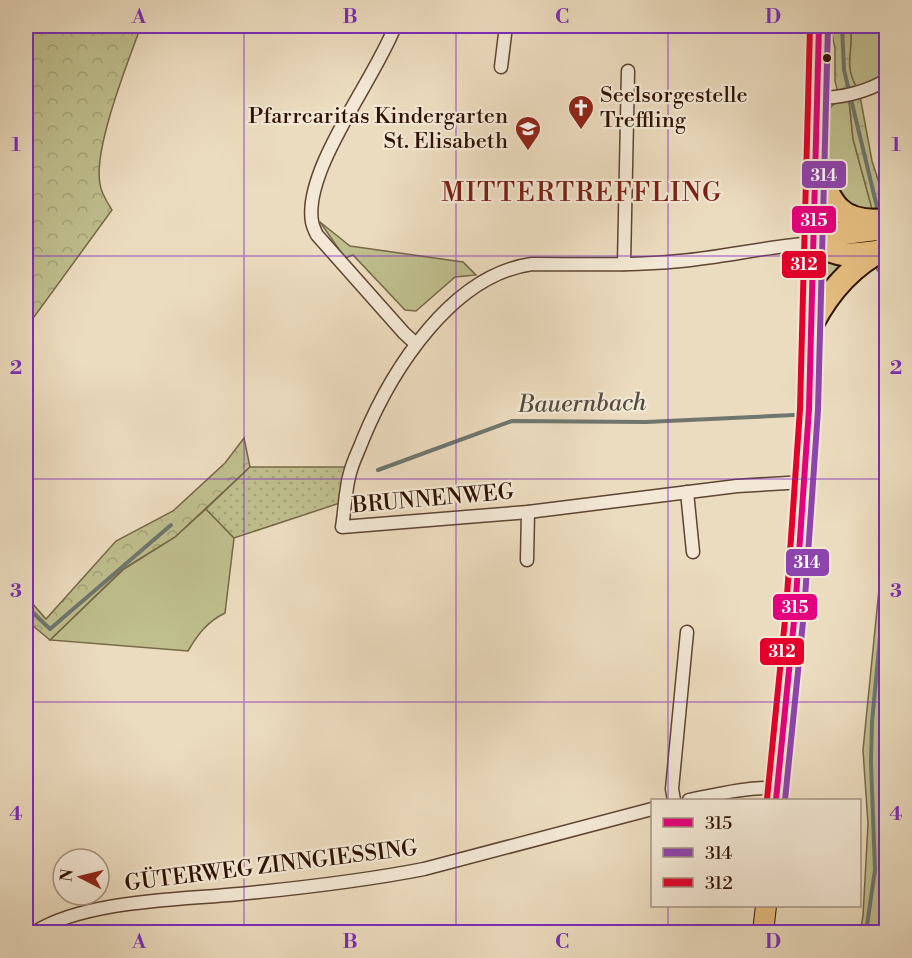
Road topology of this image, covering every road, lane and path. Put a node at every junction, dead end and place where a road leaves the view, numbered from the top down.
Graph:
1 (395, 26) edge
2 (506, 26) edge
3 (819, 26) edge
4 (501, 67) dead end
5 (628, 71) dead end
6 (886, 80) edge
7 (818, 98) junction
8 (816, 164) junction
9 (886, 220) edge
10 (886, 226) edge
11 (814, 243) junction
12 (883, 249) edge
13 (624, 264) junction
14 (812, 324) junction
15 (416, 344) junction
16 (804, 482) junction
17 (687, 492) junction
18 (528, 513) junction
19 (693, 552) dead end
20 (527, 560) dead end
21 (687, 632) dead end
22 (774, 792) edge
23 (674, 799) edge
24 (698, 799) edge
25 (651, 809) edge
26 (766, 907) edge
27 (35, 933) edge
28 (763, 933) edge

1 - 15 street
2 - 4 street
3 - 7 main road
5 - 13 street
6 - 7 street
7 - 8 main road
8 - 9 highway
8 - 11 main road
10 - 11 highway
11 - 12 highway
11 - 13 street
11 - 14 main road
12 - 14 highway
13 - 15 street
14 - 16 main road
15 - 18 street, BRUNNENWEG
16 - 17 street, BRUNNENWEG
16 - 22 main road
17 - 18 street, BRUNNENWEG
17 - 19 street
18 - 20 street, BRUNNENWEG
21 - 23 street
22 - 24 street
25 - 27 street, GÜTERWEG ZINNGIESSING
26 - 28 main road

